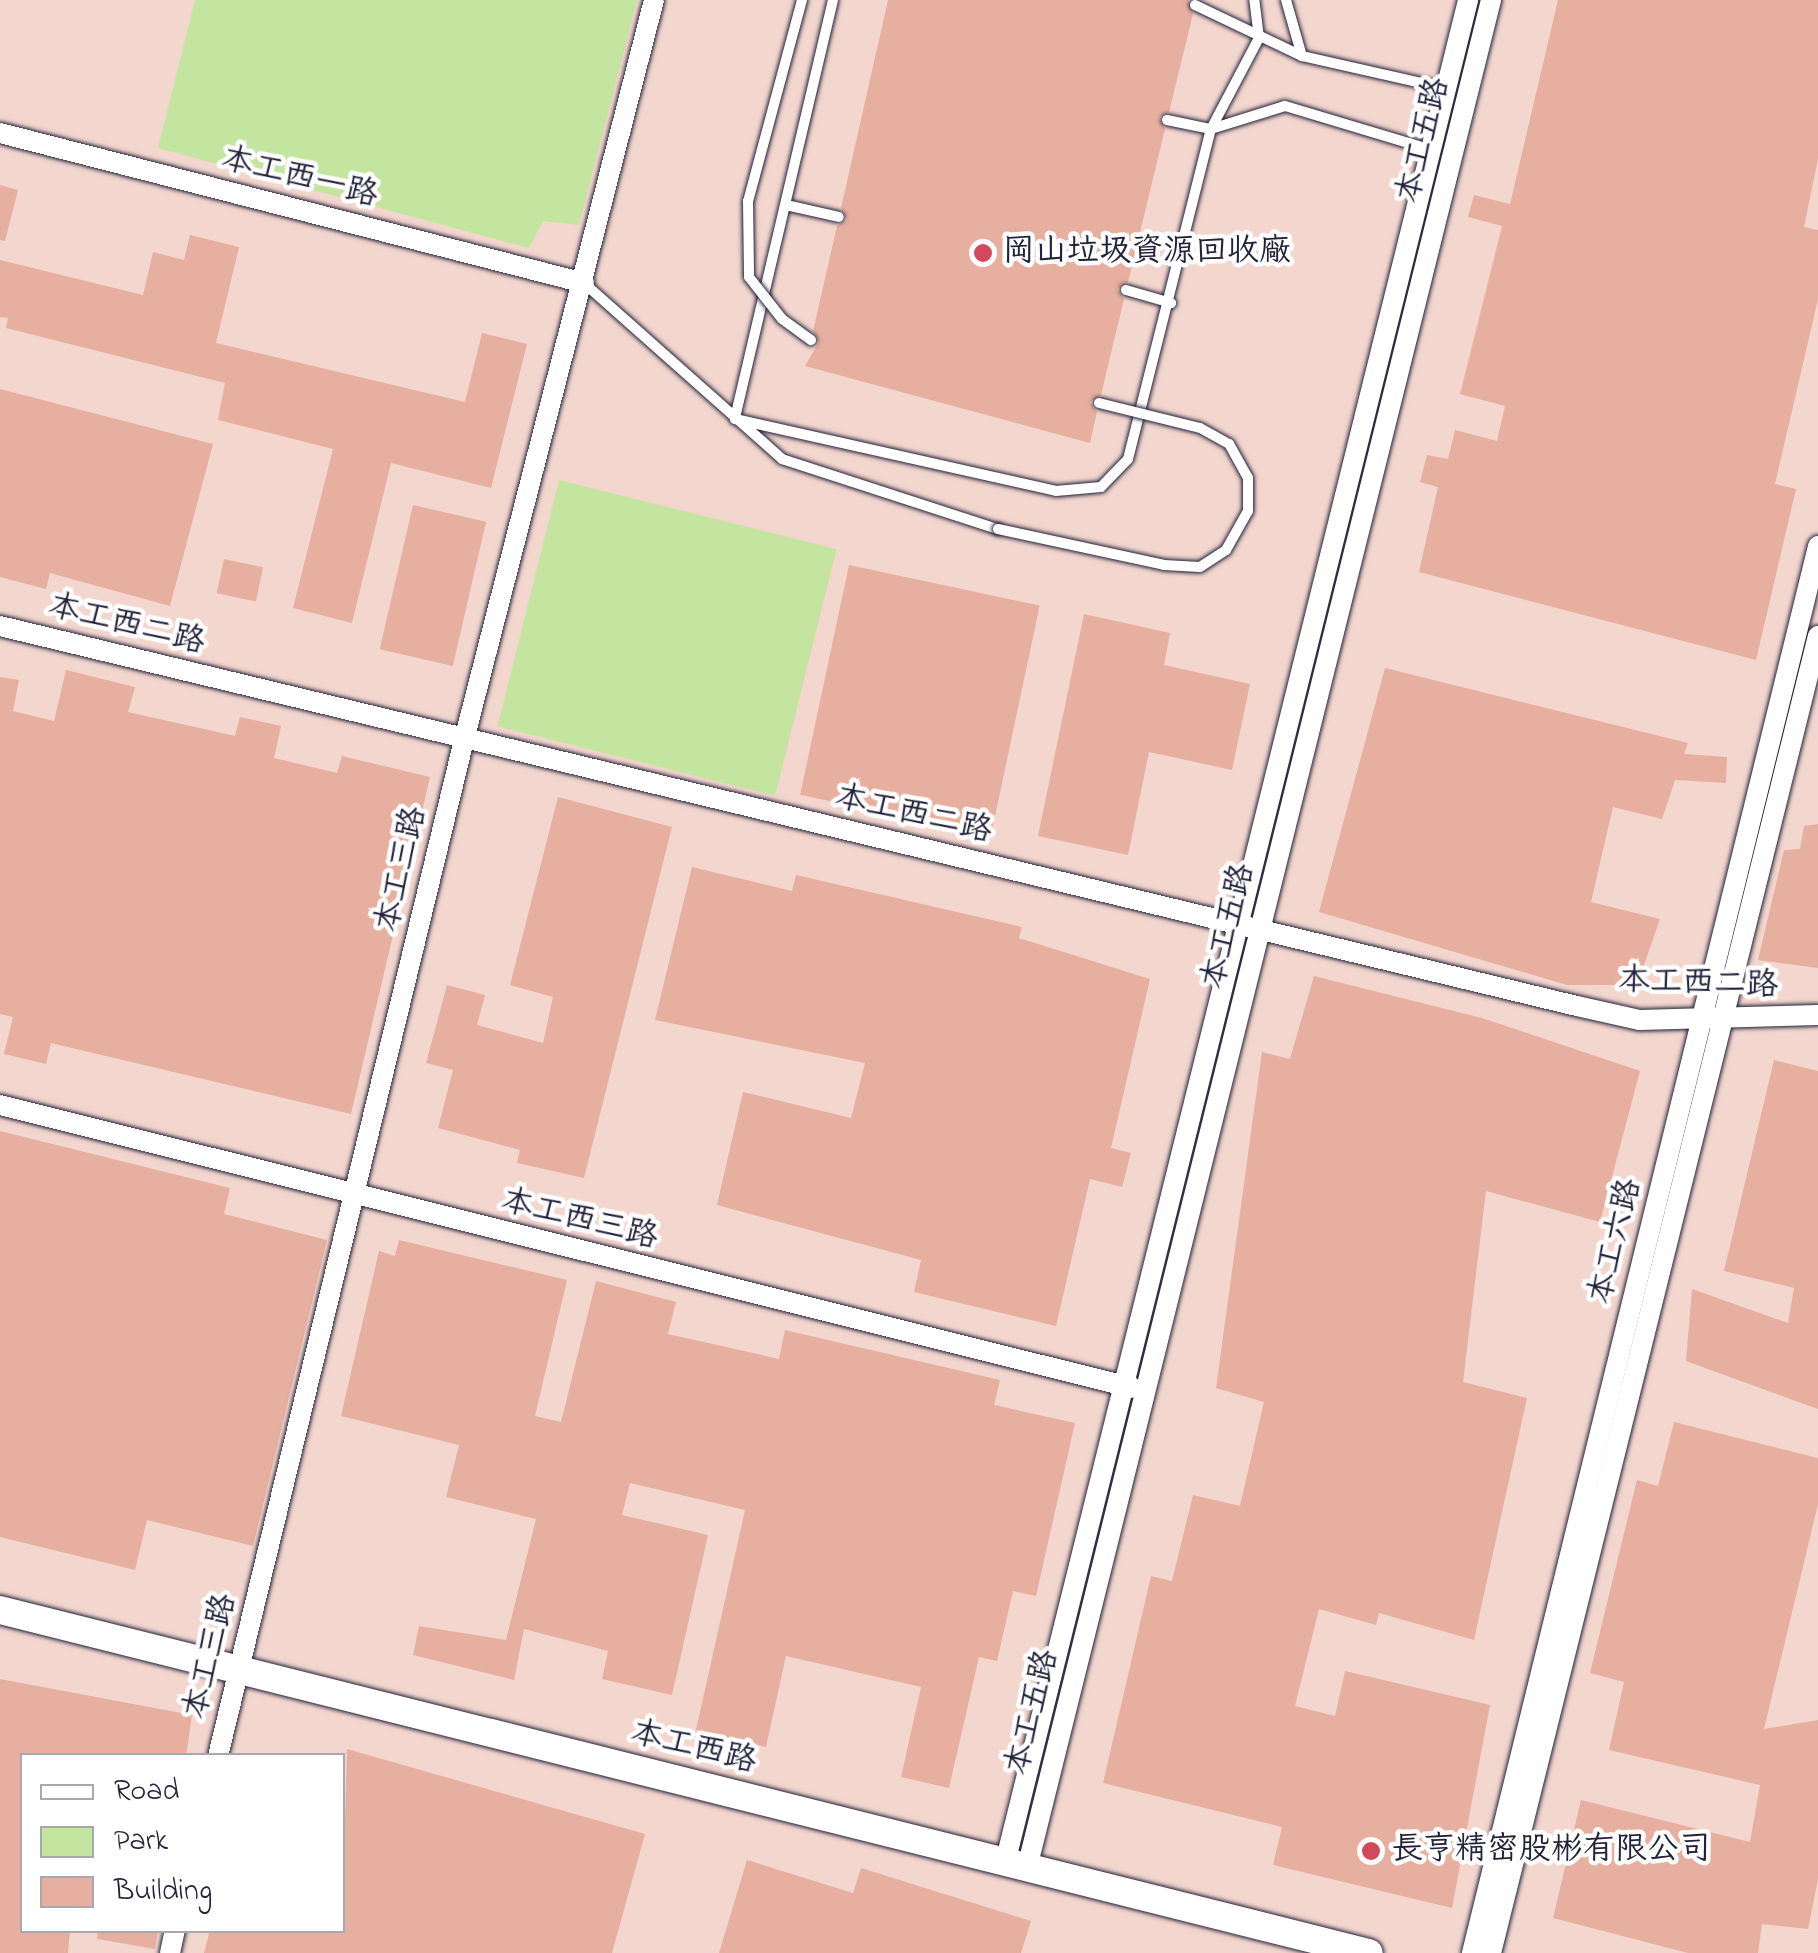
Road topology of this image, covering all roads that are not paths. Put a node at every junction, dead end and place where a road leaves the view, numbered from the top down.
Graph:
1 (654, 0) edge
2 (802, 0) edge
3 (833, 0) edge
4 (1254, 0) edge
5 (1286, 0) edge
6 (1468, 0) edge
7 (1491, 0) edge
8 (1194, 5) dead end
9 (1259, 38) junction
10 (1302, 56) junction
11 (1446, 88) junction
12 (1468, 94) junction
13 (1167, 120) dead end
14 (1211, 130) junction
15 (0, 132) edge
16 (1431, 149) junction
17 (1452, 156) junction
18 (786, 206) junction
19 (839, 217) dead end
20 (584, 284) junction
21 (1126, 290) dead end
22 (1171, 303) junction
23 (811, 340) dead end
24 (1099, 403) dead end
25 (735, 418) junction
26 (1818, 546) edge
27 (0, 626) edge
28 (1818, 636) edge
29 (464, 740) junction
30 (1238, 924) junction
31 (1260, 930) junction
32 (1818, 1015) edge
33 (1713, 1020) junction
34 (0, 1105) edge
35 (356, 1197) junction
36 (1134, 1388) junction
37 (0, 1610) edge
38 (239, 1672) junction
39 (219, 1753) edge
40 (1016, 1865) junction
41 (1370, 1953) edge
42 (1472, 1953) edge
43 (1491, 1953) edge

1 - 20 street, 本工三路
2 - 23 lane, bridge
3 - 18 lane
4 - 9 lane
5 - 10 lane
6 - 11 street, 本工五路
7 - 12 street, 本工五路
8 - 9 lane
9 - 10 lane
9 - 14 lane
10 - 11 lane
11 - 12 lane
11 - 16 street, 本工五路
12 - 17 street, 本工五路
13 - 14 lane
14 - 16 lane
14 - 22 lane
15 - 20 street, 本工西一路
16 - 17 lane
16 - 30 street, 本工五路
17 - 31 street, 本工五路
18 - 19 lane
18 - 25 lane
20 - 25 lane
20 - 29 street, 本工三路
21 - 22 lane
22 - 25 lane
24 - 25 lane, bridge
26 - 33 street, 本工六路
27 - 29 street, 本工西二路
28 - 33 street, 本工六路
29 - 30 street, 本工西二路
29 - 35 street, 本工三路
30 - 31 street, 本工西二路
30 - 36 street, 本工五路
31 - 33 street, 本工西二路
31 - 36 street, 本工五路
32 - 33 street, 本工西二路
33 - 42 street, 本工六路
33 - 43 street, 本工六路
34 - 35 street, 本工西三路
35 - 36 street, 本工西三路
35 - 38 street, 本工三路
36 - 40 street, 本工五路
37 - 38 street, 本工西路
38 - 39 street, 本工三路
38 - 40 street, 本工西路
40 - 41 street, 本工西路

